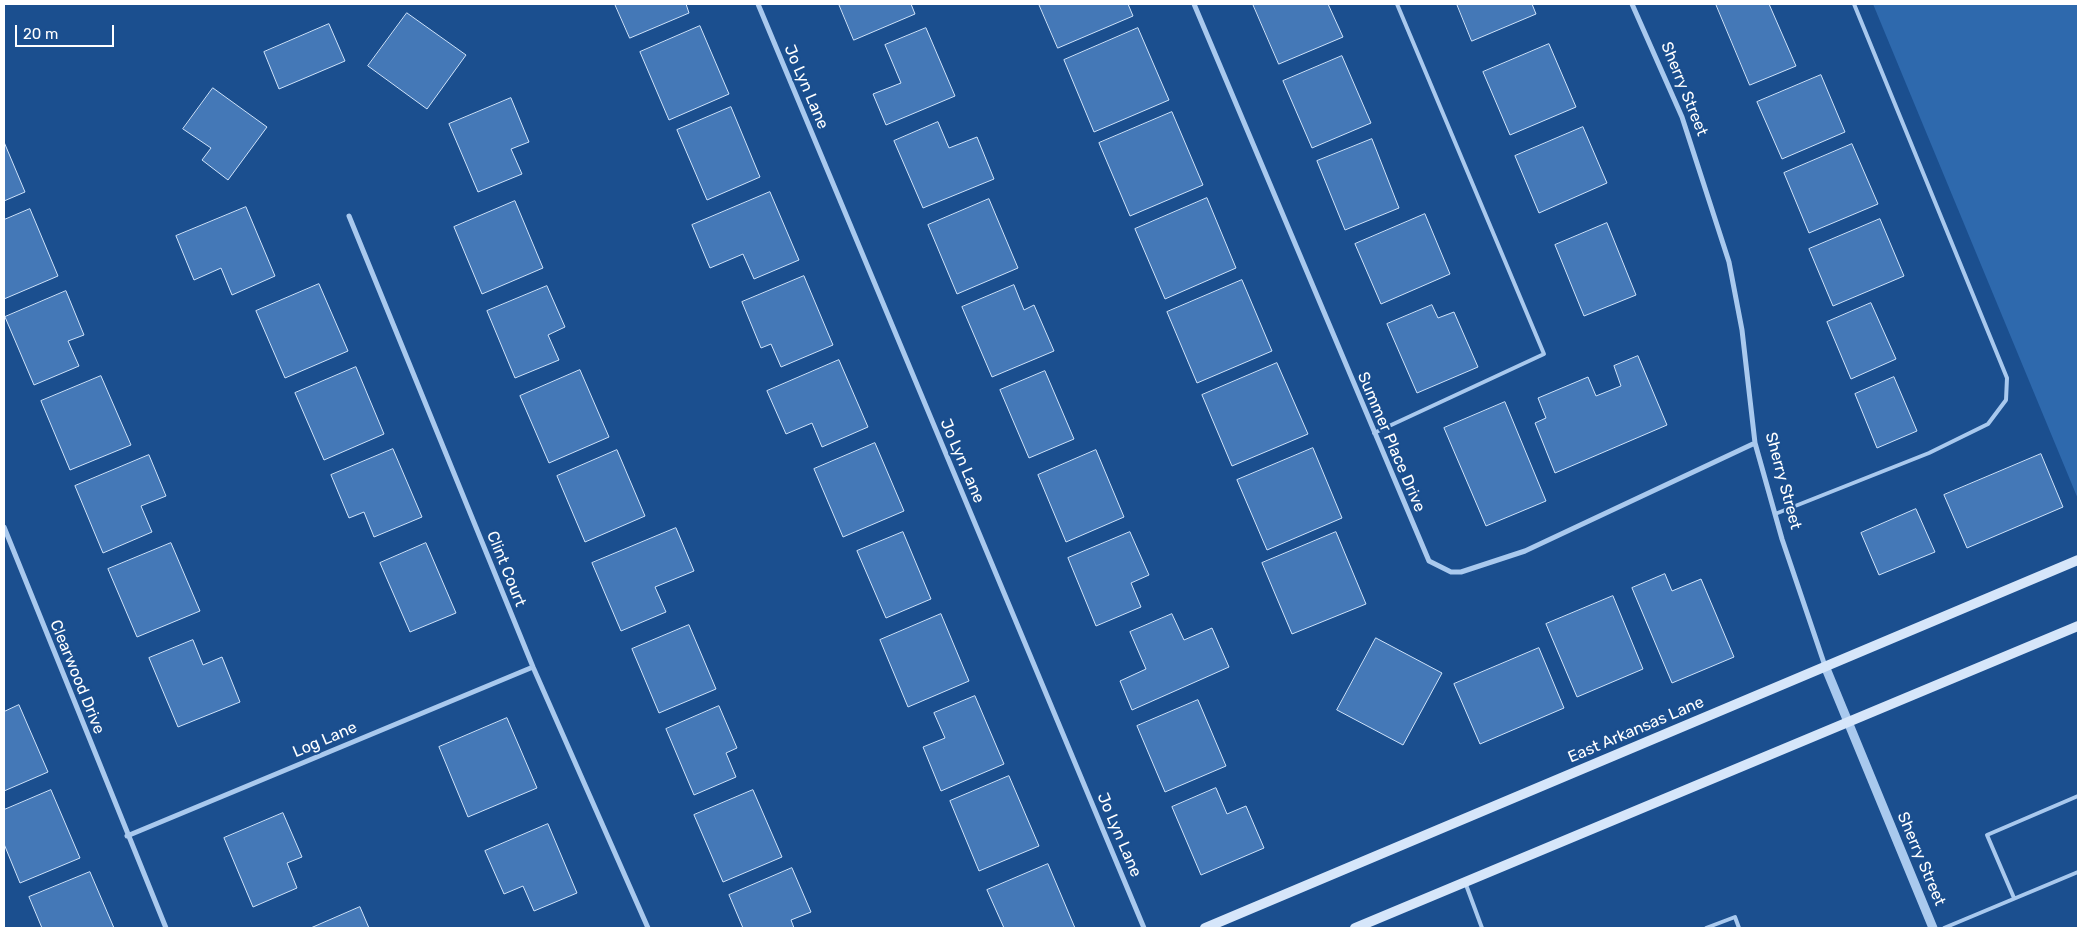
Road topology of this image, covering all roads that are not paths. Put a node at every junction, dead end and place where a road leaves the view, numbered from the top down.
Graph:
1 (758, 4) edge
2 (1194, 4) edge
3 (1397, 4) edge
4 (1632, 4) edge
5 (1854, 4) edge
6 (349, 216) dead end
7 (1373, 433) junction
8 (1755, 443) junction
9 (1775, 514) junction
10 (4, 528) edge
11 (2078, 560) edge
12 (2077, 629) edge
13 (1825, 666) junction
14 (533, 667) junction
15 (1848, 722) junction
16 (2078, 796) edge
17 (127, 836) junction
18 (2078, 872) edge
19 (1465, 882) junction
20 (2014, 898) junction
21 (166, 928) edge
22 (648, 928) edge
23 (1144, 928) edge
24 (1205, 928) edge
25 (1355, 928) edge
26 (1482, 928) edge
27 (1706, 928) edge
28 (1739, 928) edge
29 (1933, 928) edge
30 (1944, 928) edge

1 - 23 street, Jo Lyn Lane
2 - 7 street, Summer Place Drive
3 - 7 lane
4 - 8 street, Sherry Street
5 - 9 lane
6 - 14 street, Clint Court
7 - 8 street, Summer Place Drive
8 - 9 street, Sherry Street
9 - 13 street, Sherry Street
10 - 17 street, Clearwood Drive
11 - 13 main road, East Arkansas Lane
12 - 15 main road
13 - 15 street, Sherry Street
13 - 24 main road, East Arkansas Lane
14 - 17 street, Log Lane
14 - 22 street, Clint Court
15 - 19 main road
15 - 29 street, Sherry Street
16 - 20 lane
17 - 21 street, Clearwood Drive
18 - 20 lane
19 - 25 main road
19 - 26 lane
20 - 30 lane
27 - 28 lane

